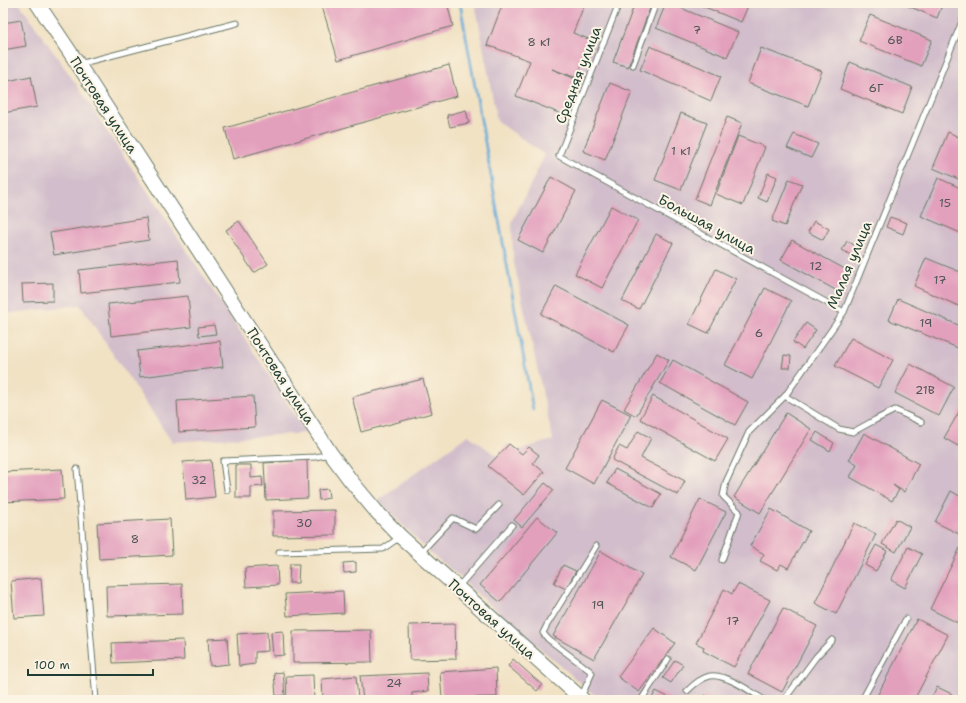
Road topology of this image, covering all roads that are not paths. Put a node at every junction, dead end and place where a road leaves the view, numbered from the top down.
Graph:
1 (37, 3) edge
2 (656, 3) edge
3 (617, 4) edge
4 (963, 19) edge
5 (237, 23) dead end
6 (78, 64) junction
7 (633, 65) dead end
8 (560, 156) joint
9 (844, 312) junction
10 (786, 396) junction
11 (921, 422) dead end
12 (331, 454) junction
13 (77, 469) dead end
14 (227, 490) dead end
15 (499, 505) dead end
16 (512, 525) dead end
17 (401, 537) junction
18 (596, 546) dead end
19 (279, 552) dead end
20 (420, 554) junction
21 (722, 560) dead end
22 (458, 588) junction
23 (906, 619) dead end
24 (832, 640) dead end
25 (668, 659) dead end
26 (687, 691) dead end
27 (582, 699) edge
28 (96, 700) edge
29 (641, 700) edge
30 (764, 700) edge
31 (784, 700) edge
32 (862, 700) edge

1 - 6 street, Почтовая улица
2 - 7 lane
3 - 8 lane, Средняя улица
4 - 9 lane, Малая улица
5 - 6 lane
6 - 12 street, Почтовая улица
8 - 9 lane, Большая улица
9 - 10 lane, Малая улица
10 - 11 lane
10 - 21 lane, Малая улица
12 - 14 lane
12 - 17 street, Почтовая улица
13 - 28 lane
15 - 20 lane
16 - 22 lane
17 - 19 lane
17 - 20 street, Почтовая улица
18 - 27 lane
20 - 22 street, Почтовая улица
22 - 27 street, Почтовая улица
23 - 32 lane
24 - 31 lane
25 - 29 lane
26 - 30 lane

